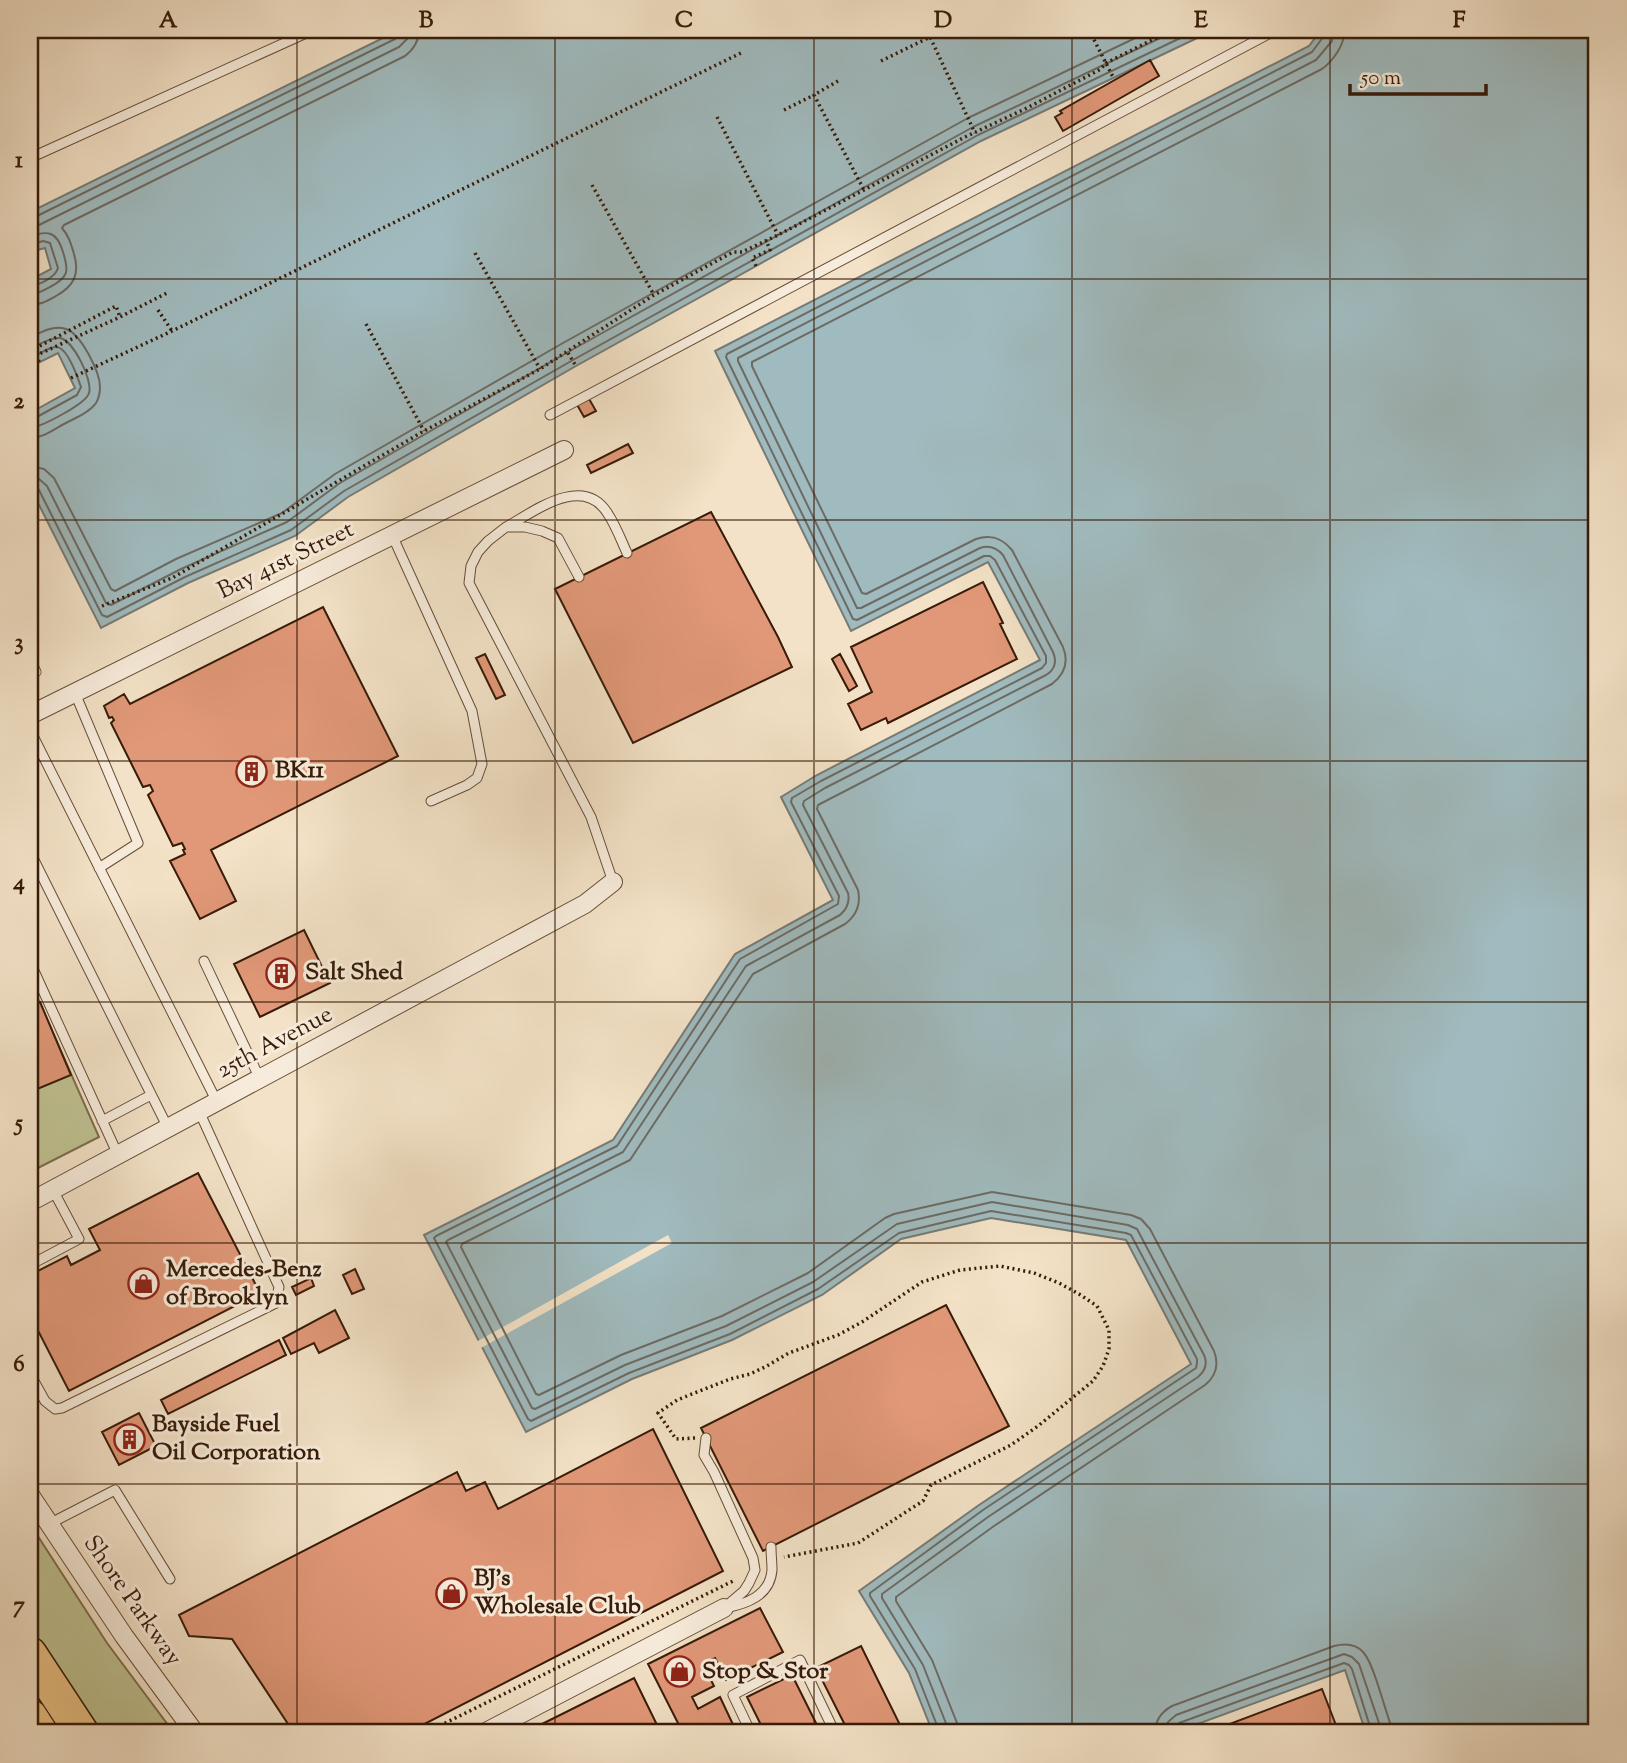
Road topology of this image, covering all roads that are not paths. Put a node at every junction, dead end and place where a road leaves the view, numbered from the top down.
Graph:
1 (313, 30) edge
2 (1276, 30) edge
3 (30, 158) edge
4 (550, 415) dead end
5 (564, 450) dead end
6 (506, 527) junction
7 (393, 535) junction
8 (627, 553) dead end
9 (579, 577) dead end
10 (30, 659) edge
11 (30, 675) edge
12 (75, 693) junction
13 (30, 715) edge
14 (30, 730) edge
15 (432, 801) dead end
16 (30, 852) edge
17 (99, 868) junction
18 (613, 882) joint
19 (204, 961) dead end
20 (30, 962) edge
21 (260, 1079) junction
22 (151, 1096) junction
23 (218, 1102) junction
24 (199, 1111) junction
25 (102, 1121) junction
26 (168, 1128) junction
27 (118, 1155) junction
28 (53, 1190) junction
29 (30, 1202) edge
30 (30, 1265) edge
31 (30, 1374) edge
32 (706, 1438) road end
33 (30, 1495) edge
34 (49, 1524) junction
35 (771, 1546) dead end
36 (170, 1579) dead end
37 (724, 1608) junction
38 (30, 1654) edge
39 (30, 1716) edge
40 (41, 1733) edge
41 (82, 1733) edge
42 (195, 1733) edge
43 (484, 1733) edge
44 (751, 1733) edge
45 (835, 1733) edge

1 - 3 lane
2 - 4 lane
5 - 7 street, Bay 41st Street
6 - 8 lane
6 - 9 lane
6 - 18 lane
7 - 12 street, Bay 41st Street
7 - 15 lane
10 - 11 lane
12 - 13 street, Bay 41st Street
12 - 17 lane
14 - 17 lane
16 - 22 lane
17 - 23 lane
18 - 21 street, 25th Avenue
19 - 21 lane
20 - 25 lane
21 - 23 street, 25th Avenue
22 - 25 lane
22 - 26 lane
23 - 24 street, 25th Avenue
24 - 26 street, 25th Avenue
24 - 31 lane
25 - 27 lane
26 - 27 street, 25th Avenue
27 - 28 street, 25th Avenue
28 - 29 street, 25th Avenue
28 - 30 lane
32 - 37 lane
33 - 34 street, Shore Parkway
34 - 36 lane
34 - 42 street, Shore Parkway
35 - 37 lane
37 - 43 street
38 - 41 highway
39 - 40 highway
44 - 45 lane

